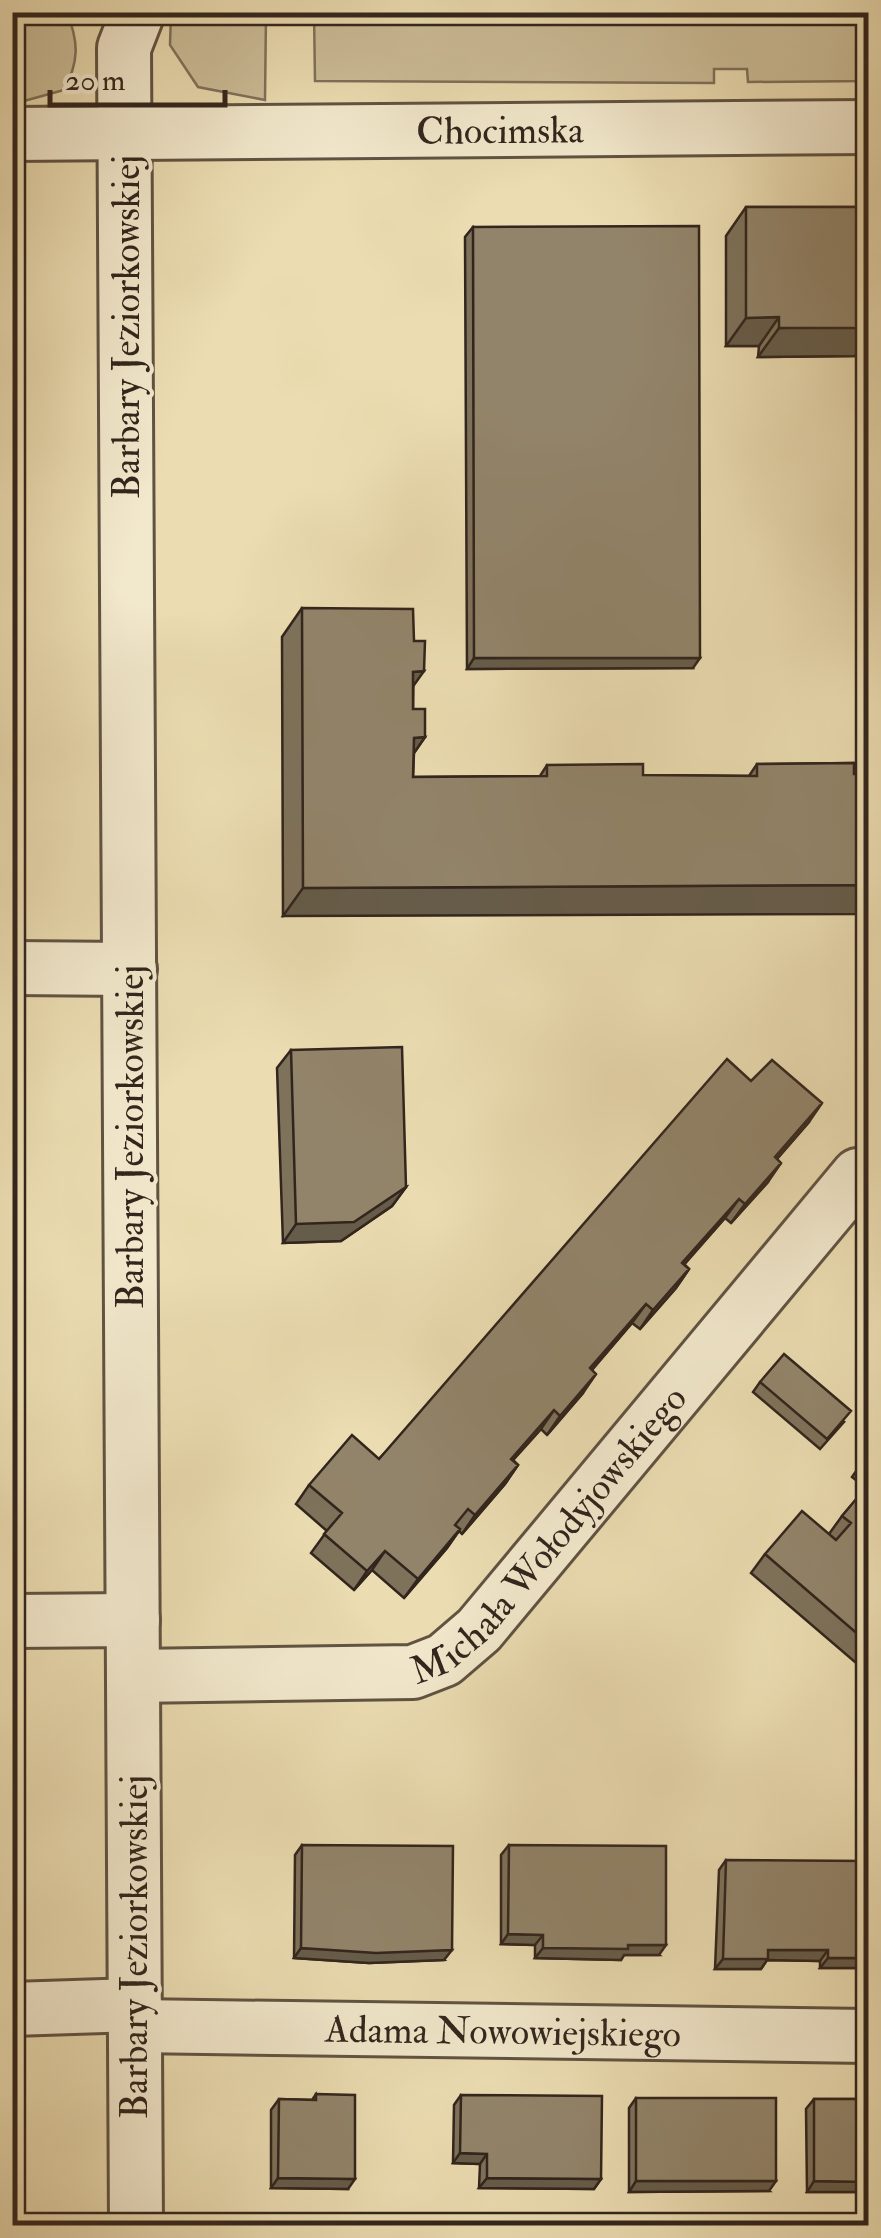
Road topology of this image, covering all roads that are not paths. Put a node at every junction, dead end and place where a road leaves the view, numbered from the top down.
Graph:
1 (123, 24) edge
2 (868, 128) edge
3 (12, 134) edge
4 (124, 134) junction
5 (12, 968) edge
6 (130, 969) junction
7 (858, 1175) dead end
8 (133, 1620) junction
9 (12, 1621) edge
10 (133, 1676) junction
11 (12, 2009) edge
12 (135, 2016) junction
13 (868, 2036) edge
14 (136, 2226) edge

1 - 4 street, Barbary Jeziorkowskiej
2 - 4 street, Chocimska
3 - 4 street, Chocimska
4 - 6 street, Barbary Jeziorkowskiej
5 - 6 street
6 - 8 street, Barbary Jeziorkowskiej
7 - 10 street, Michała Wołodyjowskiego
8 - 9 street
8 - 10 street, Barbary Jeziorkowskiej
10 - 12 street, Barbary Jeziorkowskiej
11 - 12 street, Adama Nowowiejskiego
12 - 13 street, Adama Nowowiejskiego
12 - 14 street, Barbary Jeziorkowskiej

